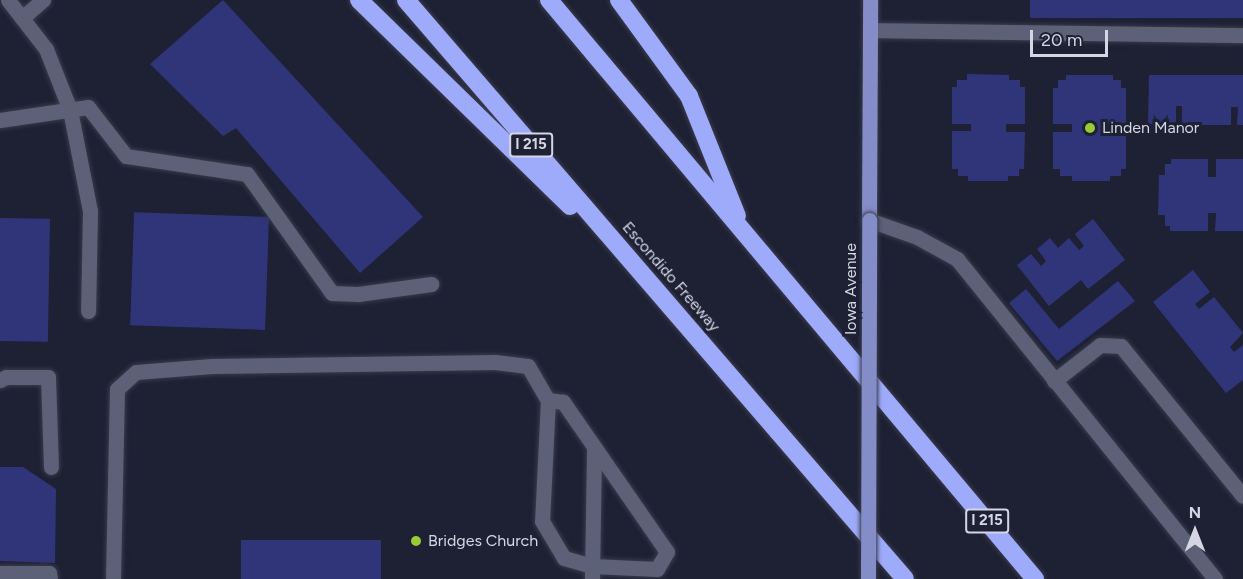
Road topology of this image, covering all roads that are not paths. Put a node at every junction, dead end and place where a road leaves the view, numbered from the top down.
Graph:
1 (8, 0) edge
2 (43, 0) edge
3 (359, 0) edge
4 (406, 0) edge
5 (549, 0) edge
6 (619, 0) edge
7 (870, 0) edge
8 (22, 18) junction
9 (870, 30) junction
10 (1243, 35) edge
11 (70, 110) junction
12 (0, 120) edge
13 (869, 220) junction
14 (743, 232) junction
15 (431, 284) dead end
16 (656, 290) junction
17 (88, 311) dead end
18 (0, 380) edge
19 (1054, 381) junction
20 (548, 400) junction
21 (594, 449) junction
22 (51, 467) dead end
23 (1243, 496) edge
24 (0, 573) edge
25 (592, 573) edge
26 (50, 579) edge
27 (113, 579) edge
28 (868, 579) edge
29 (905, 579) edge
30 (1035, 579) edge
31 (1215, 579) edge

1 - 8 street
2 - 8 street
3 - 16 highway
4 - 16 highway, Escondido Freeway / I 215
5 - 14 highway, I 215
6 - 14 highway
7 - 9 main road, Iowa Avenue
8 - 11 street
9 - 10 street
9 - 13 main road, Iowa Avenue
11 - 12 street
11 - 15 street
11 - 17 street
13 - 19 street
13 - 28 main road, Iowa Avenue, bridge
14 - 30 highway, I 215
16 - 29 highway, Escondido Freeway / I 215
18 - 22 street
19 - 23 street
19 - 31 street
20 - 21 street
20 - 25 street
20 - 27 street
21 - 25 street
21 - 25 street
24 - 26 street

